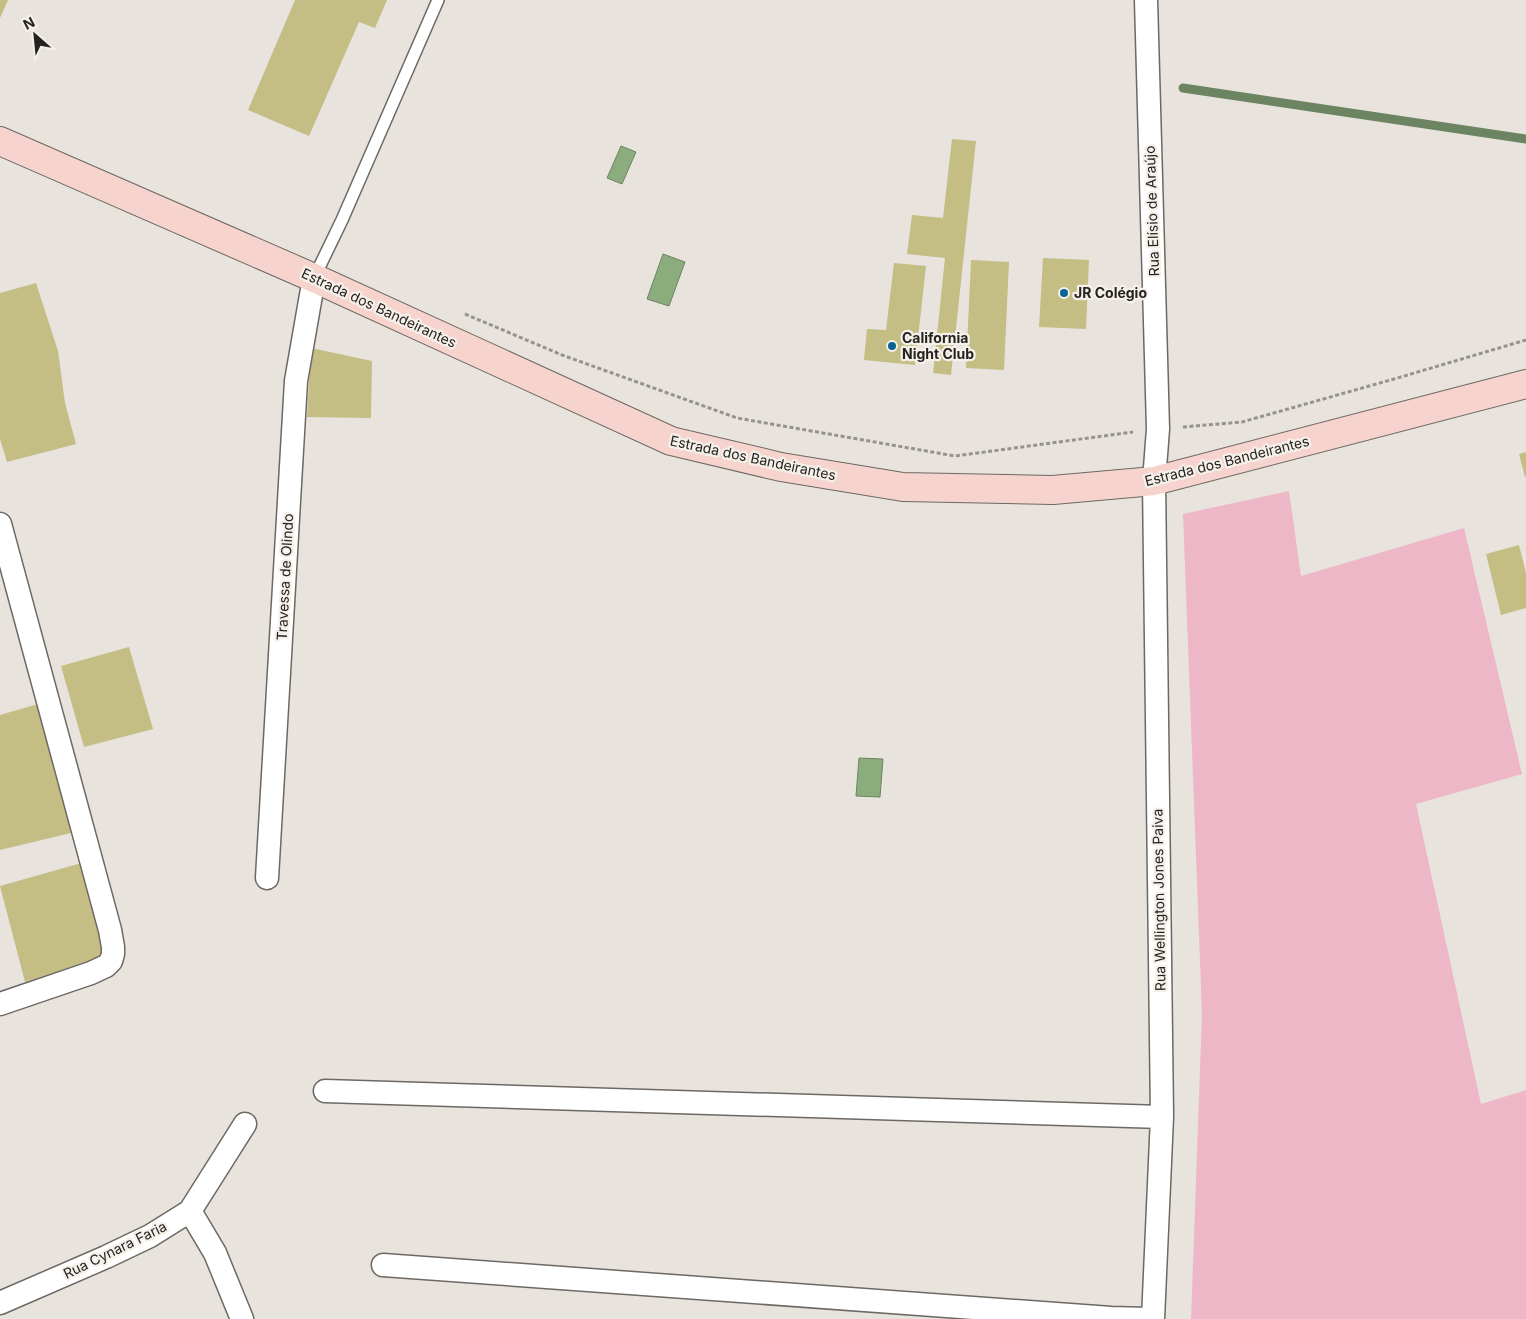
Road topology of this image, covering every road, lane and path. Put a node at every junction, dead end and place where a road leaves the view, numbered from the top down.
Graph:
1 (438, 0) edge
2 (1146, 0) edge
3 (0, 141) edge
4 (314, 278) junction
5 (462, 312) dead end
6 (1526, 340) edge
7 (1524, 389) edge
8 (1158, 429) junction
9 (1154, 481) junction
10 (0, 524) edge
11 (267, 878) dead end
12 (0, 1004) edge
13 (325, 1091) dead end
14 (1162, 1117) junction
15 (245, 1124) dead end
16 (190, 1211) junction
17 (383, 1264) dead end
18 (0, 1303) edge
19 (242, 1319) edge
20 (1148, 1319) edge
21 (1153, 1319) edge

1 - 4 lane
2 - 8 street, Rua Elísio de Araújo
3 - 4 main road, Estrada dos Bandeirantes
4 - 9 main road, Estrada dos Bandeirantes
4 - 11 street, Travessa de Olindo
5 - 8 path
6 - 8 path
7 - 9 main road, Estrada dos Bandeirantes
8 - 9 street, Rua Elísio de Araújo
9 - 14 street, Rua Wellington Jones Paiva
10 - 12 street
13 - 14 street
14 - 21 street, Rua Wellington Jones Paiva
15 - 16 street, Rua Cynara Faria
16 - 18 street, Rua Cynara Faria
16 - 19 street
17 - 20 street

